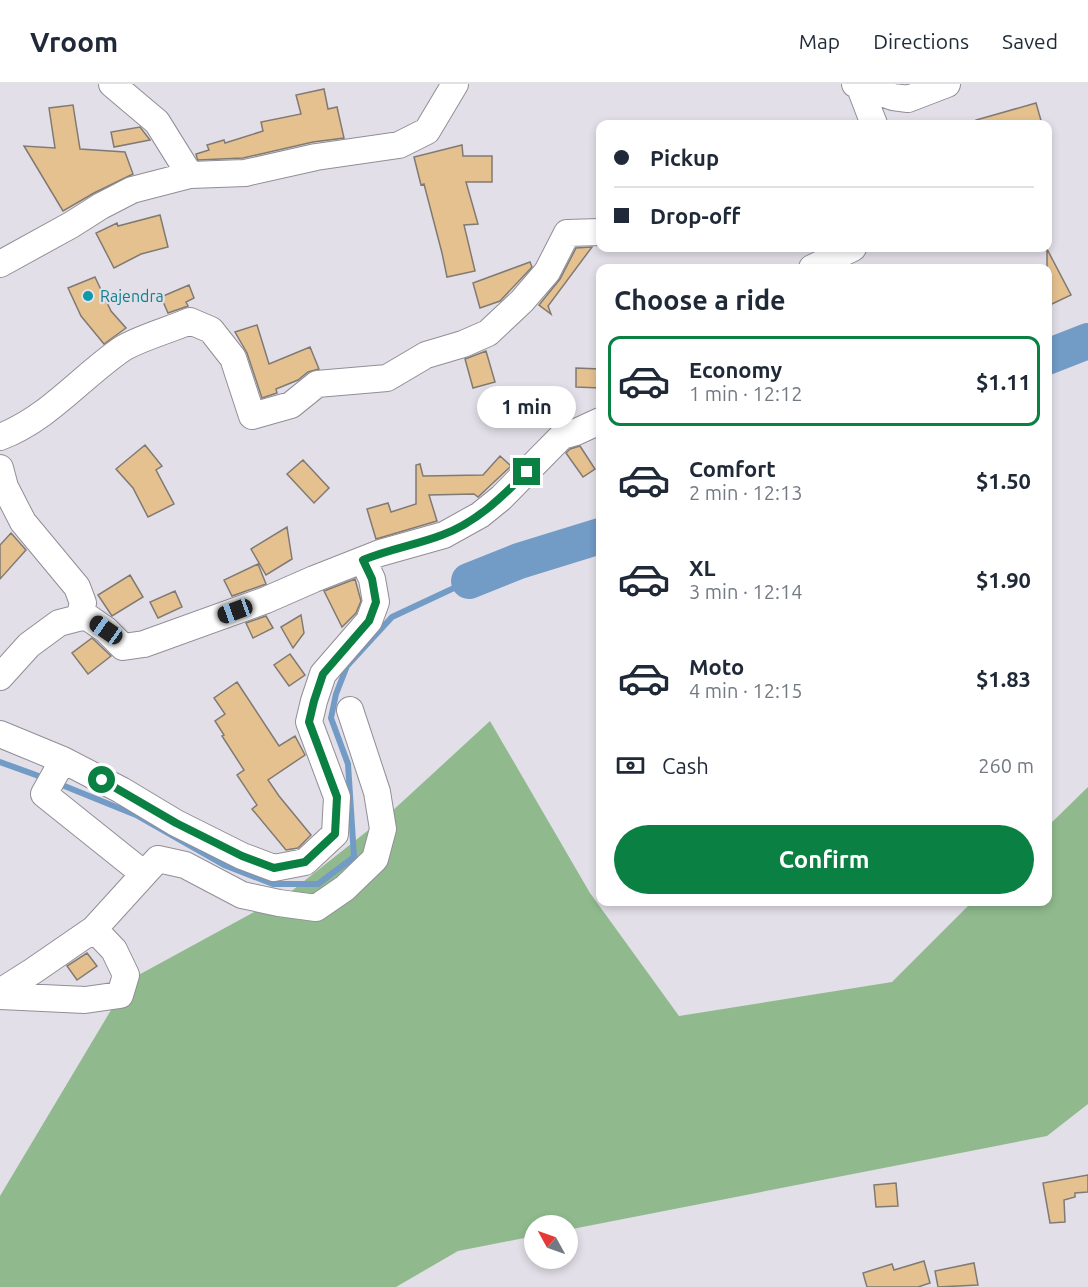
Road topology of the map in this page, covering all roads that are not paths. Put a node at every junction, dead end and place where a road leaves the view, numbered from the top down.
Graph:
1 (111, 84) edge
2 (455, 84) edge
3 (857, 84) edge
4 (947, 84) edge
5 (872, 120) edge
6 (190, 175) junction
7 (596, 232) edge
8 (845, 252) edge
9 (0, 264) edge
10 (820, 264) edge
11 (596, 423) edge
12 (0, 437) edge
13 (0, 468) edge
14 (363, 560) junction
15 (79, 618) junction
16 (0, 677) edge
17 (350, 710) dead end
18 (0, 734) edge
19 (63, 760) junction
20 (144, 874) junction
21 (94, 929) junction
22 (0, 994) edge

1 - 6 street
2 - 6 street
3 - 4 street
3 - 5 street
6 - 9 street
7 - 12 street
8 - 10 street
11 - 14 street
13 - 15 street
14 - 15 street
14 - 19 street
15 - 16 street
17 - 20 street
18 - 19 street
19 - 20 street
20 - 21 street
21 - 22 street
21 - 22 street

